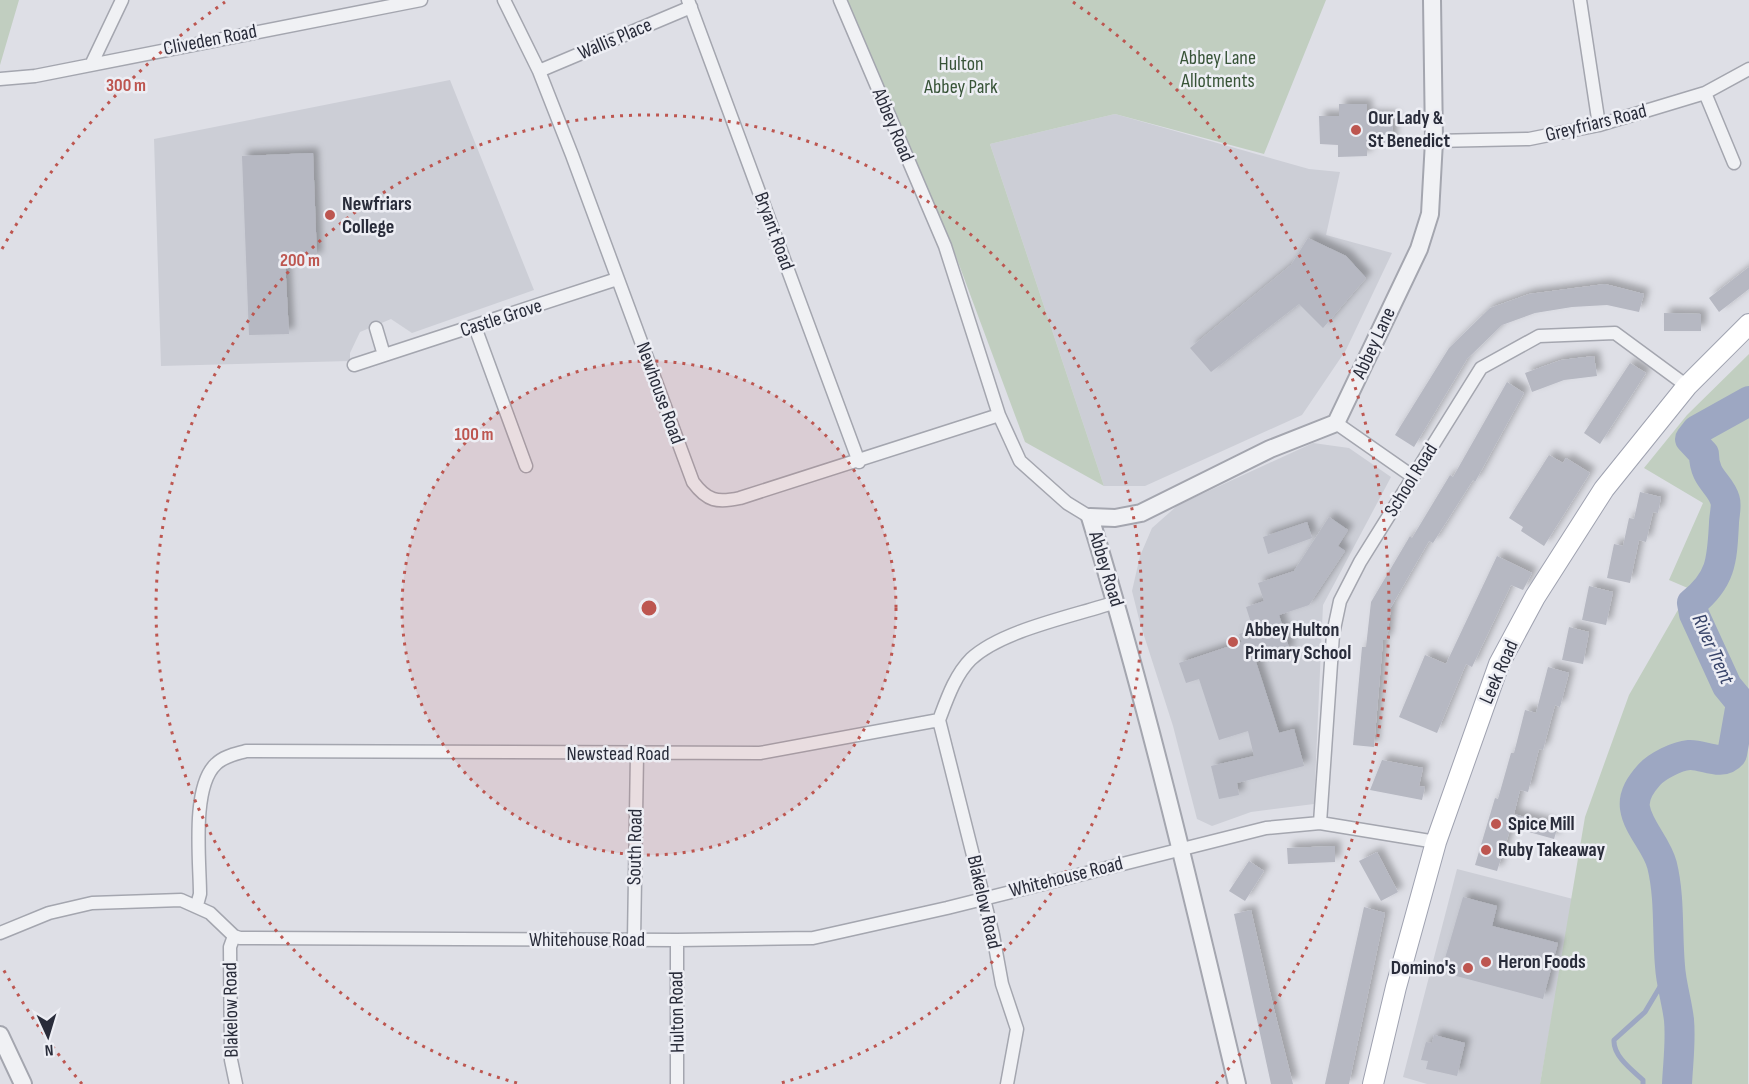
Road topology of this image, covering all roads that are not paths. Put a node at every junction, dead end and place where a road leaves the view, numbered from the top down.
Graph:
1 (122, 0) edge
2 (421, 0) edge
3 (504, 0) edge
4 (840, 0) edge
5 (1432, 0) edge
6 (1580, 0) edge
7 (690, 3) edge
8 (92, 63) junction
9 (1749, 69) edge
10 (539, 71) junction
11 (0, 79) edge
12 (1705, 93) junction
13 (1599, 125) junction
14 (1434, 141) junction
15 (1734, 163) dead end
16 (618, 279) junction
17 (1749, 324) edge
18 (475, 327) junction
19 (376, 328) dead end
20 (384, 355) junction
21 (354, 365) dead end
22 (1687, 386) junction
23 (999, 415) junction
24 (1336, 423) junction
25 (859, 462) junction
26 (526, 465) dead end
27 (1412, 476) junction
28 (1090, 517) junction
29 (1116, 602) junction
30 (939, 720) junction
31 (637, 754) junction
32 (1320, 822) junction
33 (1436, 843) junction
34 (1181, 849) junction
35 (983, 897) junction
36 (197, 905) junction
37 (0, 933) edge
38 (234, 936) junction
39 (634, 940) junction
40 (677, 940) junction
41 (0, 1035) edge
42 (23, 1084) edge
43 (236, 1084) edge
44 (678, 1084) edge
45 (1007, 1084) edge
46 (1237, 1084) edge
47 (1374, 1084) edge

1 - 8 street
2 - 8 street, Cliveden Road
3 - 10 street, Newhouse Road
4 - 23 street, Abbey Road
5 - 14 street, Abbey Lane
6 - 13 street
7 - 10 street, Wallis Place
7 - 25 street, Bryant Road
8 - 11 street, Cliveden Road
9 - 12 street, Greyfriars Road
10 - 16 street, Newhouse Road
12 - 13 street, Greyfriars Road
12 - 15 street
13 - 14 street, Greyfriars Road
14 - 24 street, Abbey Lane
16 - 18 street, Castle Grove
16 - 25 street, Newhouse Road
17 - 22 main road, Leek Road
18 - 20 street, Castle Grove
18 - 26 street
19 - 20 street
20 - 21 street, Castle Grove
22 - 27 street, School Road
22 - 33 main road, Leek Road
23 - 25 street, Newhouse Road
23 - 28 street, Abbey Road
24 - 27 street
24 - 28 street
27 - 32 street, School Road
28 - 29 street, Abbey Road
29 - 30 street
29 - 34 street, Abbey Road
30 - 31 street, Newstead Road
30 - 35 street, Blakelow Road
31 - 36 street, Newstead Road
31 - 39 street, South Road
32 - 33 street
32 - 34 street
33 - 47 main road, Leek Road
34 - 35 street, Whitehouse Road
34 - 46 street, Abbey Road
35 - 40 street, Whitehouse Road
35 - 45 street, Blakelow Road
36 - 37 street
36 - 38 street
38 - 39 street, Whitehouse Road
38 - 43 street, Blakelow Road
39 - 40 street, Whitehouse Road
40 - 44 street, Hulton Road
41 - 42 street

